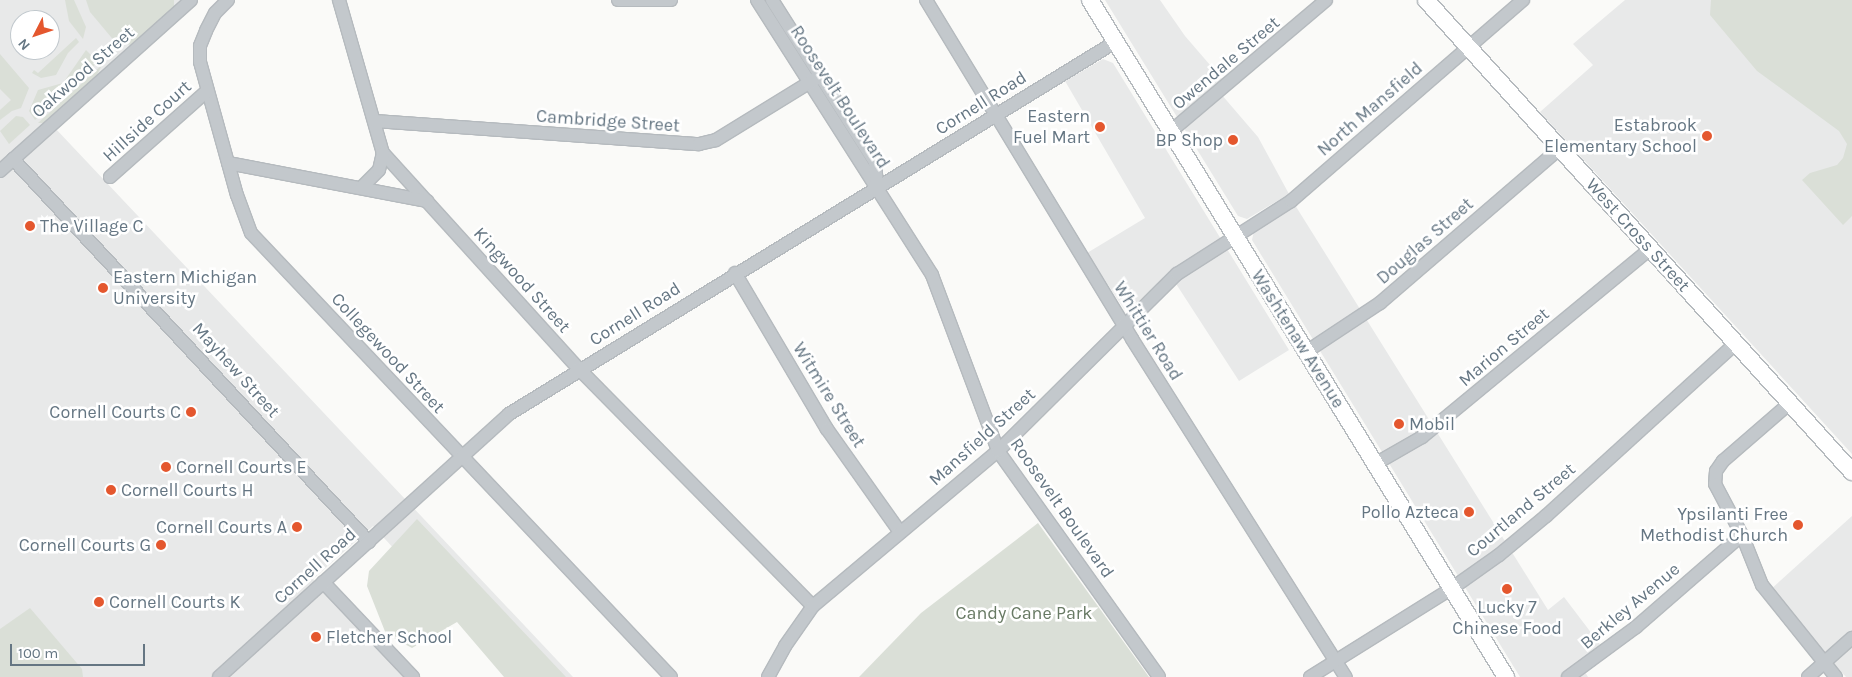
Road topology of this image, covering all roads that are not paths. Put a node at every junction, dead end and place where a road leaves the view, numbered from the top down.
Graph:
1 (191, 0) edge
2 (228, 0) edge
3 (618, 0) edge
4 (671, 0) edge
5 (757, 0) edge
6 (772, 0) edge
7 (926, 0) edge
8 (1090, 0) edge
9 (1326, 0) edge
10 (1426, 0) edge
11 (1523, 0) edge
12 (342, 1) edge
13 (1115, 42) junction
14 (1468, 47) junction
15 (820, 76) junction
16 (808, 83) junction
17 (207, 91) junction
18 (995, 115) junction
19 (375, 121) junction
20 (1170, 132) junction
21 (1560, 148) junction
22 (383, 153) junction
23 (13, 159) junction
24 (228, 163) junction
25 (0, 171) edge
26 (110, 177) dead end
27 (362, 187) junction
28 (878, 188) junction
29 (427, 202) junction
30 (1234, 236) junction
31 (1650, 248) junction
32 (736, 273) junction
33 (1124, 325) junction
34 (1736, 343) junction
35 (1306, 352) junction
36 (579, 369) junction
37 (1790, 403) junction
38 (998, 450) junction
39 (461, 458) junction
40 (1375, 464) junction
41 (1852, 472) edge
42 (900, 532) junction
43 (1742, 535) junction
44 (369, 542) junction
45 (323, 582) junction
46 (1451, 589) junction
47 (813, 606) junction
48 (1852, 638) edge
49 (1336, 661) junction
50 (1824, 663) junction
51 (219, 677) edge
52 (413, 677) edge
53 (671, 677) edge
54 (768, 677) edge
55 (1159, 677) edge
56 (1310, 677) edge
57 (1346, 677) edge
58 (1506, 677) edge
59 (1568, 677) edge
60 (1808, 677) edge
61 (1836, 677) edge

1 - 23 street, Oakwood Street
2 - 17 street, Collegewood Street
3 - 4 street
5 - 16 street, Roosevelt Boulevard
6 - 15 street, Roosevelt Boulevard
7 - 18 street, Whittier Road
8 - 13 main road, Washtenaw Avenue
9 - 20 street, Owendale Street
10 - 14 main road, West Cross Street
11 - 14 street, North Mansfield
12 - 19 street, Kingwood Street
13 - 18 street, Cornell Road
13 - 20 main road, Washtenaw Avenue
14 - 21 main road, West Cross Street
14 - 30 street, North Mansfield
15 - 16 street, Cambridge Street
15 - 28 street, Roosevelt Boulevard
16 - 19 street, Cambridge Street
16 - 28 street, Roosevelt Boulevard
17 - 24 street, Collegewood Street
17 - 26 street, Hillside Court
18 - 28 street, Cornell Road
18 - 33 street, Whittier Road
19 - 22 street, Kingwood Street
20 - 30 main road, Washtenaw Avenue
21 - 31 main road, West Cross Street
21 - 35 street, Douglas Street
22 - 27 street
22 - 29 street, Kingwood Street
23 - 25 street, Oakwood Street
23 - 44 street, Mayhew Street
24 - 27 street
24 - 39 street, Collegewood Street
27 - 29 street
28 - 32 street, Cornell Road
28 - 38 street, Roosevelt Boulevard
29 - 36 street, Kingwood Street
30 - 33 street, Mansfield Street
30 - 35 main road, Washtenaw Avenue
31 - 34 main road, West Cross Street
31 - 40 street, Marion Street
32 - 36 street, Cornell Road
32 - 42 street, Witmire Street
33 - 38 street, Mansfield Street
33 - 49 street, Whittier Road
34 - 37 main road, West Cross Street
34 - 46 street, Courtland Street
35 - 40 main road, Washtenaw Avenue
36 - 39 street, Cornell Road
36 - 47 street, Kingwood Street
37 - 41 main road, West Cross Street
37 - 43 street
38 - 42 street, Mansfield Street
38 - 55 street, Roosevelt Boulevard
39 - 44 street, Cornell Road
39 - 53 street, Collegewood Street
40 - 46 main road, Washtenaw Avenue
42 - 47 street, Mansfield Street
43 - 50 street
43 - 59 street, Berkley Avenue
44 - 45 street, Cornell Road
45 - 51 street, Cornell Road
45 - 52 street
46 - 49 street, Courtland Street
46 - 58 main road, Washtenaw Avenue
47 - 54 street, Mansfield Street
48 - 50 street
49 - 56 street, Courtland Street
49 - 57 street, Whittier Road
50 - 60 street
50 - 61 street

